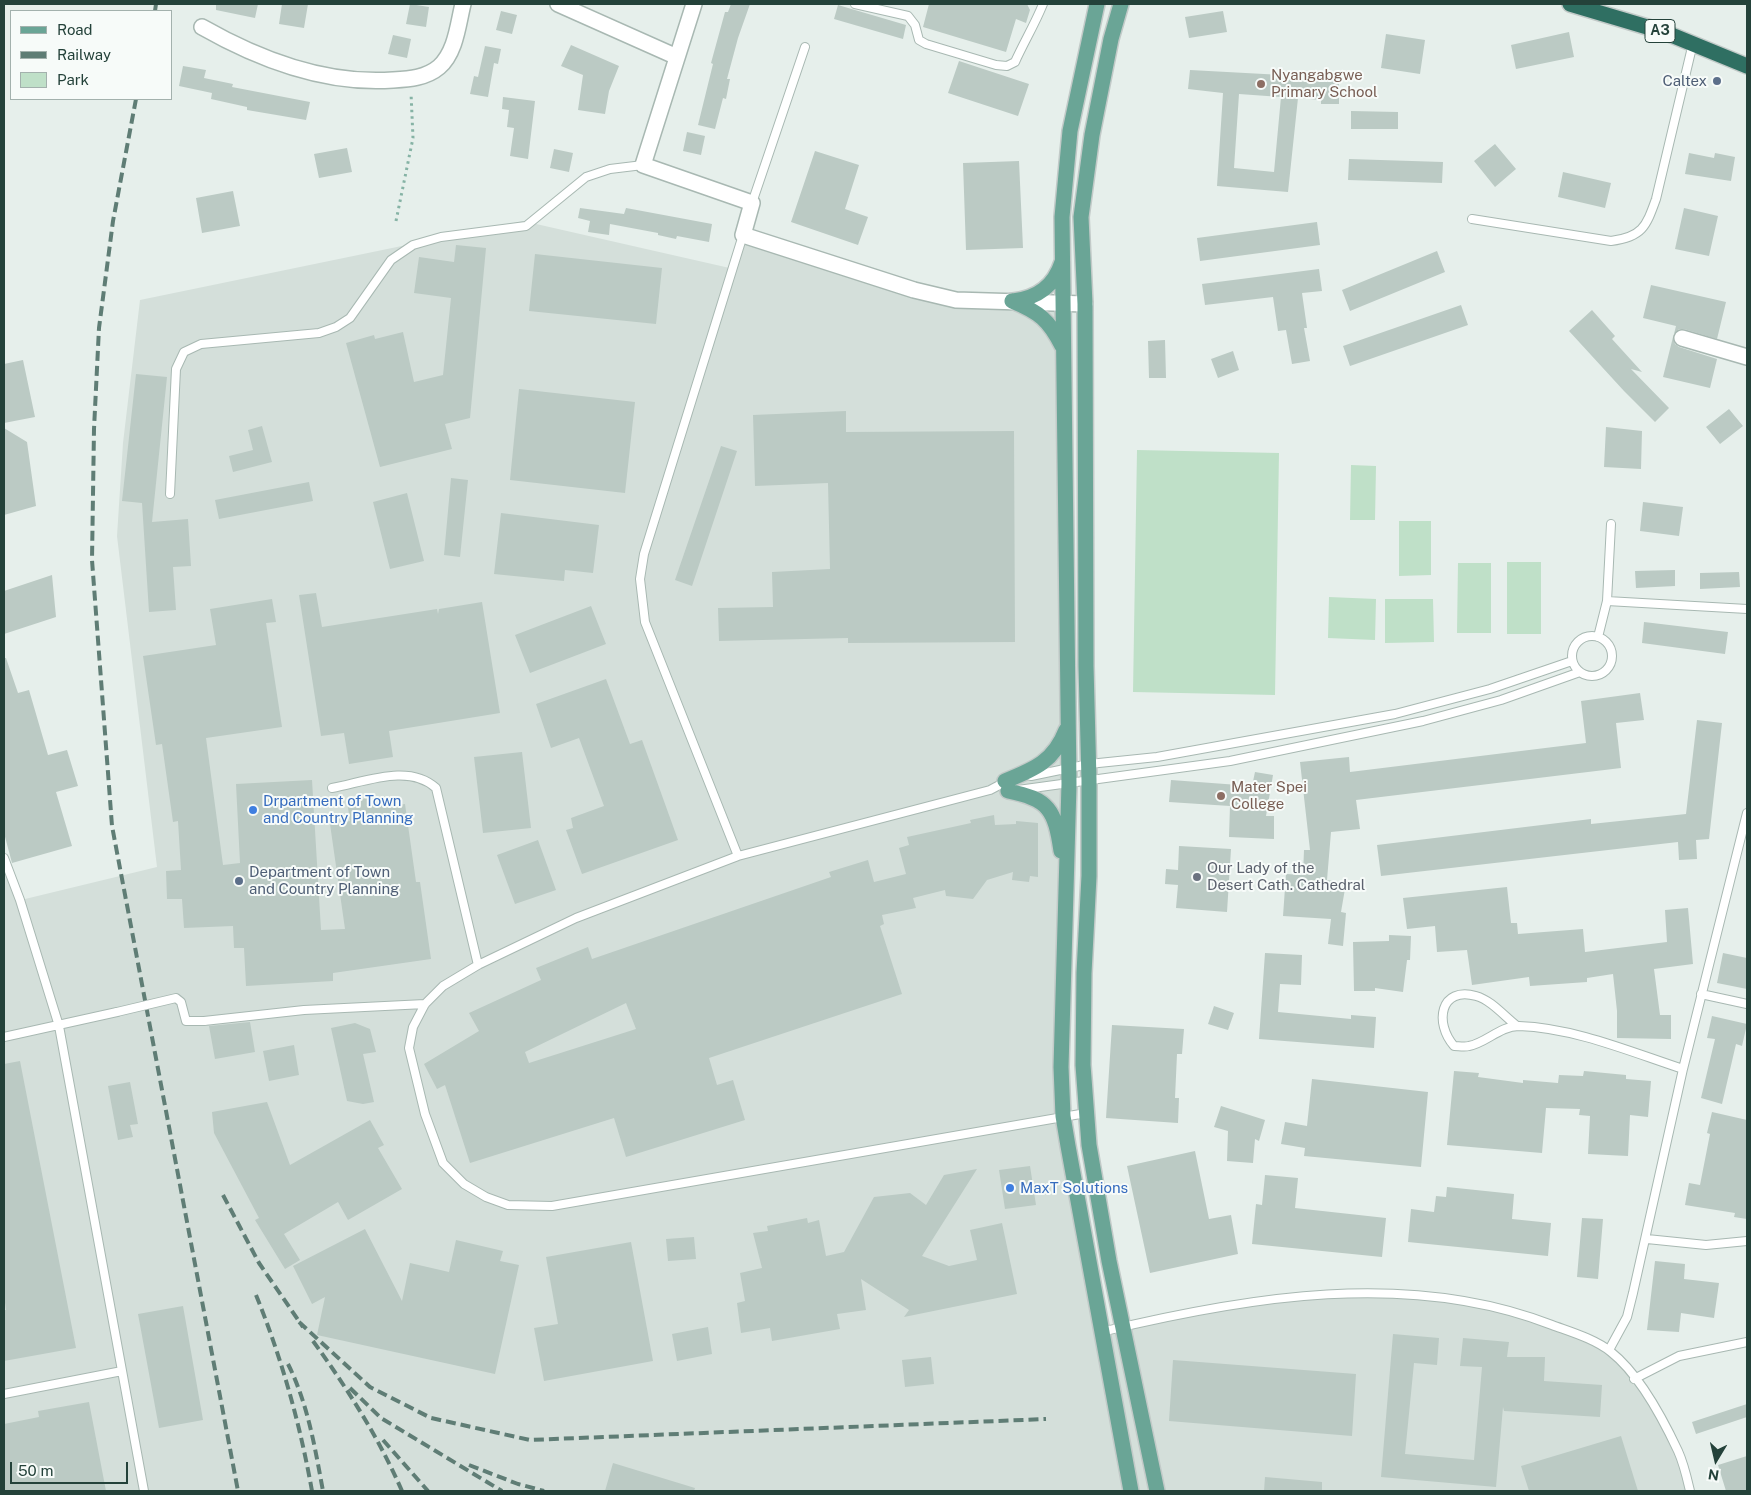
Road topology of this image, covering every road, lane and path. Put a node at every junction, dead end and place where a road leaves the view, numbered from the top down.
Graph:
1 (463, 4) edge
2 (558, 4) edge
3 (694, 4) edge
4 (855, 4) edge
5 (1043, 4) edge
6 (1097, 4) edge
7 (1121, 4) edge
8 (1570, 4) edge
9 (202, 27) dead end
10 (1693, 43) junction
11 (806, 47) dead end
12 (677, 57) junction
13 (1747, 66) edge
14 (410, 79) junction
15 (644, 165) junction
16 (752, 202) junction
17 (1472, 219) dead end
18 (396, 221) dead end
19 (743, 235) junction
20 (1063, 258) junction
21 (1012, 301) junction
22 (1064, 304) junction
23 (1085, 304) junction
24 (1682, 338) dead end
25 (1063, 350) junction
26 (1747, 357) edge
27 (170, 494) dead end
28 (1611, 524) dead end
29 (1607, 601) junction
30 (1747, 609) edge
31 (1598, 637) junction
32 (1572, 661) junction
33 (1580, 672) junction
34 (1068, 726) junction
35 (1089, 764) junction
36 (1069, 767) junction
37 (1089, 780) junction
38 (1069, 784) junction
39 (1006, 786) junction
40 (332, 788) dead end
41 (1747, 813) edge
42 (738, 856) junction
43 (4, 858) edge
44 (1068, 873) junction
45 (1089, 876) junction
46 (478, 965) junction
47 (1701, 994) junction
48 (425, 1004) junction
49 (1747, 1004) edge
50 (59, 1026) junction
51 (1517, 1026) junction
52 (4, 1037) edge
53 (1683, 1070) junction
54 (1086, 1112) junction
55 (1063, 1116) junction
56 (1647, 1238) junction
57 (1747, 1241) edge
58 (1122, 1326) junction
59 (1101, 1332) junction
60 (1747, 1342) edge
61 (1609, 1350) junction
62 (122, 1371) junction
63 (1634, 1379) junction
64 (4, 1394) edge
65 (144, 1491) edge
66 (1132, 1491) edge
67 (1157, 1491) edge
68 (1690, 1491) edge

1 - 14 street
2 - 12 street
3 - 12 street
4 - 5 lane
6 - 20 main road
7 - 23 main road
8 - 10 highway, A3
9 - 14 street
10 - 13 highway, A3
10 - 17 lane
11 - 16 lane
12 - 15 street
14 - 18 path
15 - 16 street
15 - 27 lane
16 - 19 street
19 - 21 street
19 - 42 lane
20 - 21 main road
20 - 22 main road
21 - 22 street
21 - 25 main road
22 - 23 street
22 - 25 main road
23 - 35 main road
24 - 26 street
25 - 34 main road
28 - 29 lane
29 - 30 lane
29 - 31 lane
31 - 32 lane
31 - 33 lane
32 - 33 lane
32 - 35 lane
33 - 37 lane
34 - 36 main road
34 - 39 main road
35 - 36 lane
35 - 37 main road
36 - 38 main road
36 - 39 lane
37 - 38 lane
37 - 45 main road
38 - 39 lane
38 - 44 main road
39 - 42 lane
39 - 44 main road
40 - 46 lane
41 - 47 lane
42 - 46 lane
43 - 50 lane
44 - 45 main road
44 - 55 main road
45 - 54 main road
46 - 48 lane
47 - 49 lane
47 - 53 lane
48 - 50 lane, bridge
48 - 55 lane
50 - 52 lane
50 - 62 lane
51 - 51 lane
51 - 53 lane
53 - 56 lane
54 - 55 lane
54 - 58 main road
55 - 59 main road
56 - 57 lane
56 - 61 lane
58 - 59 lane
58 - 61 lane
58 - 67 main road
59 - 66 main road
60 - 63 lane
61 - 63 lane
62 - 64 lane
62 - 65 lane
63 - 68 lane

